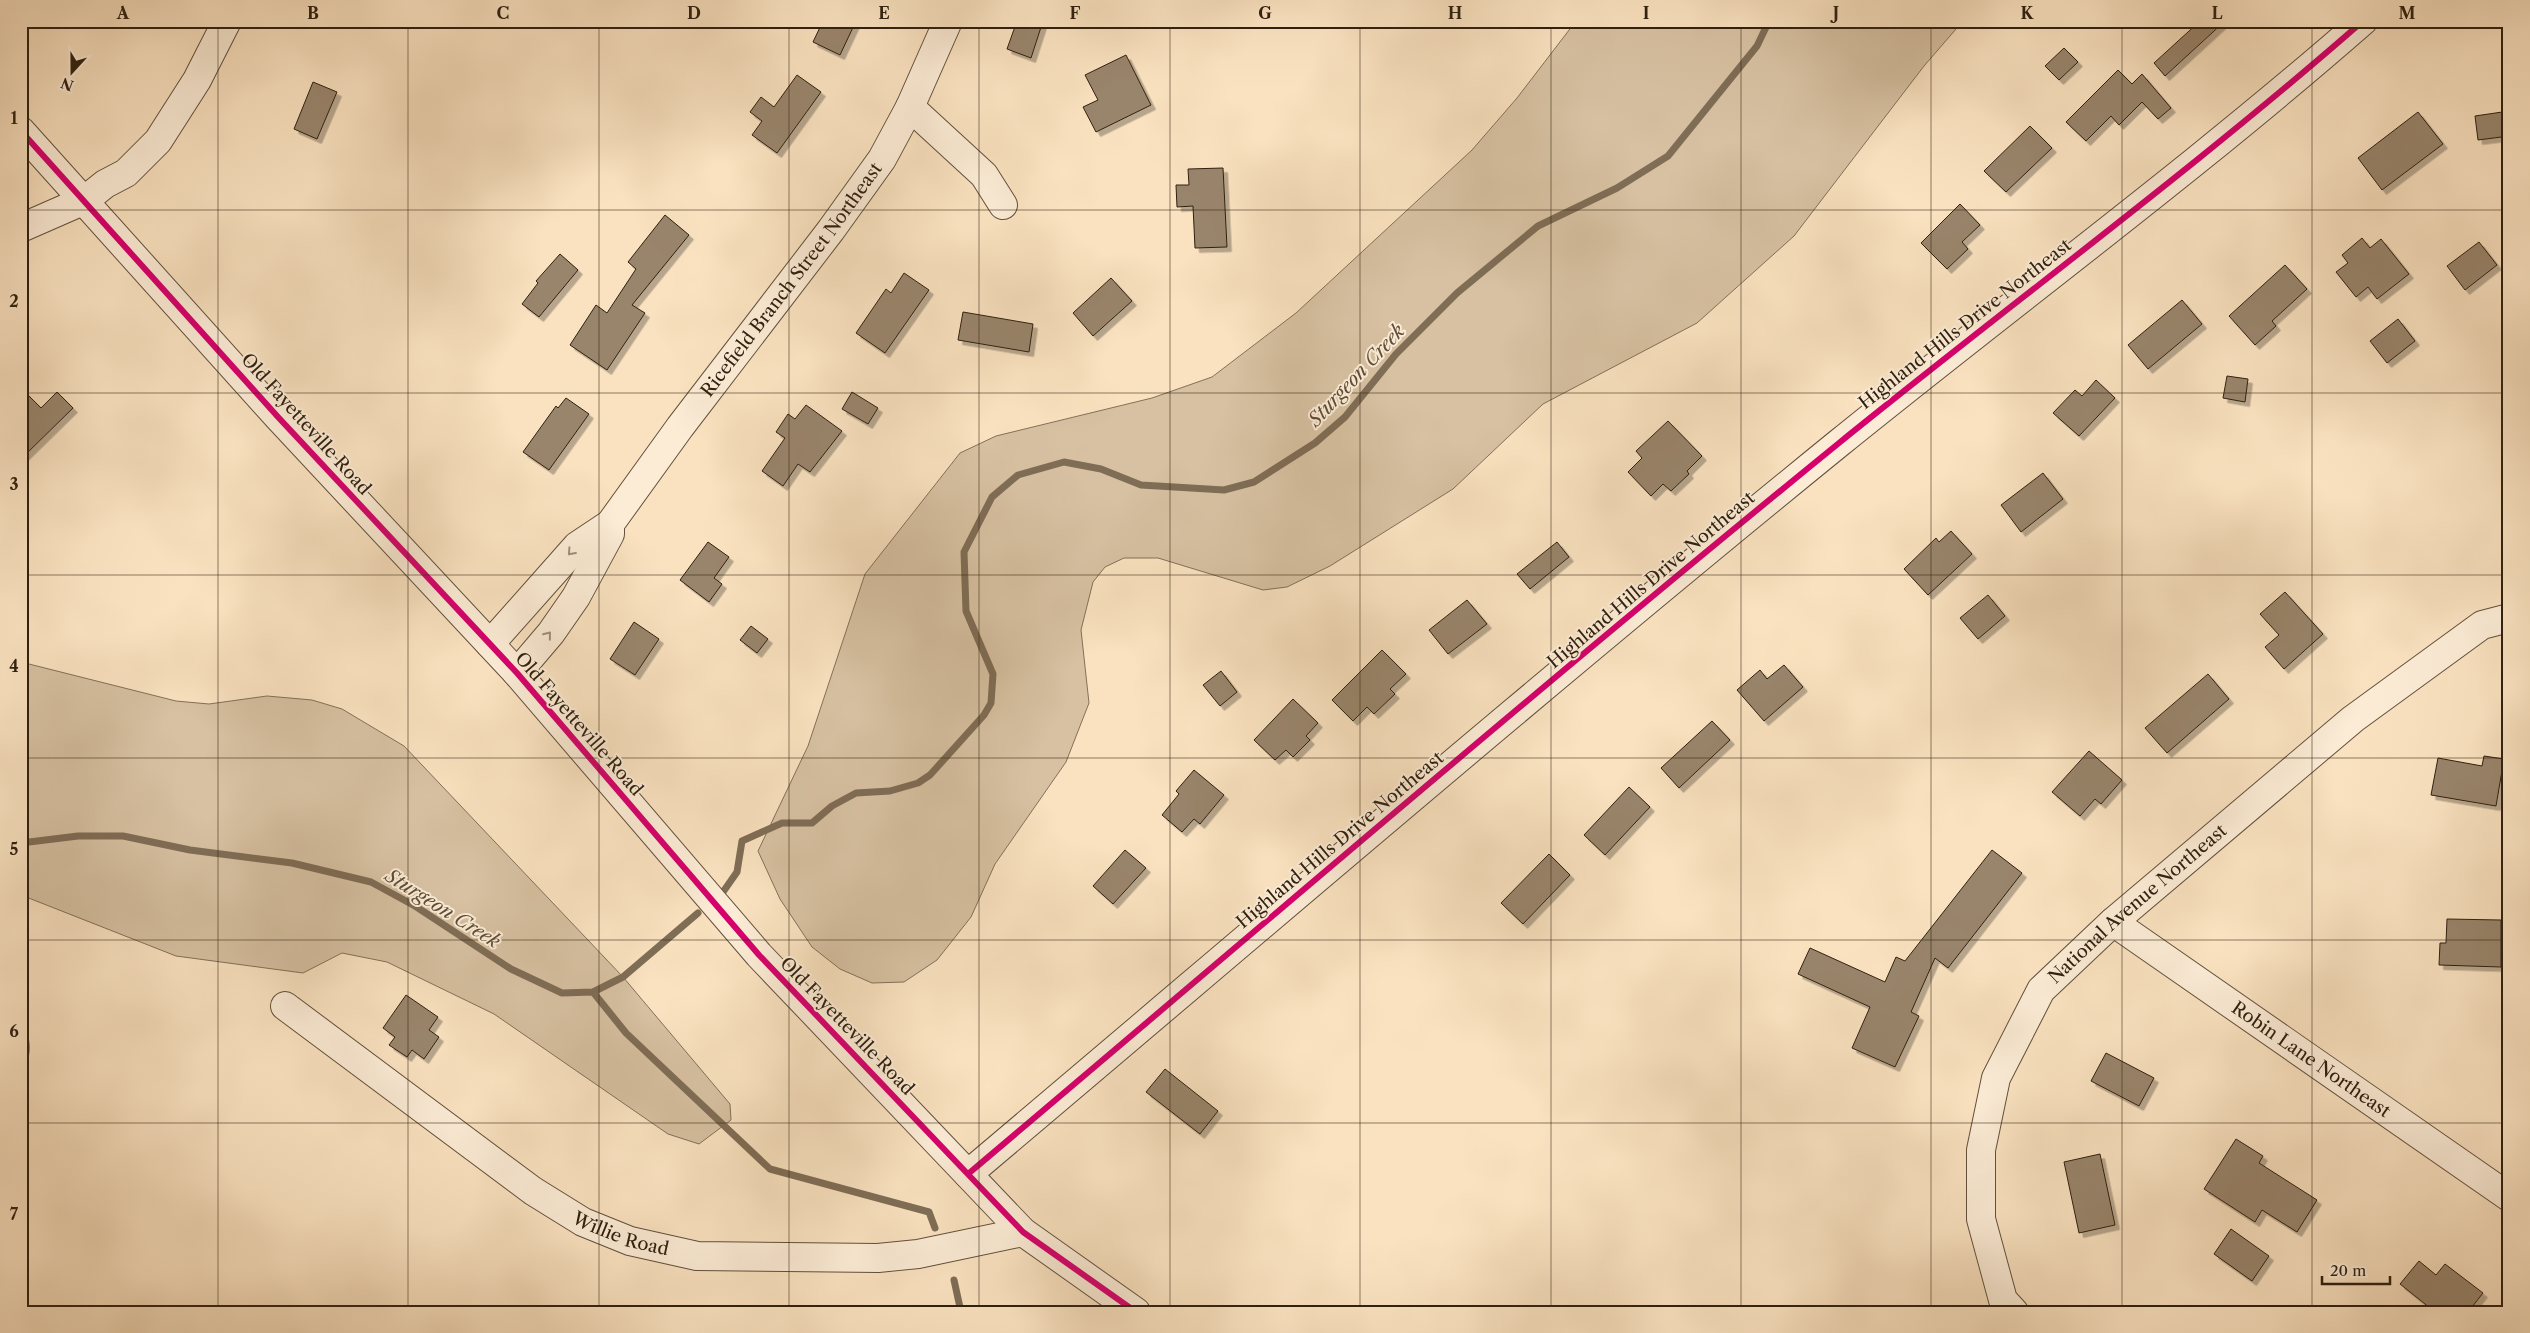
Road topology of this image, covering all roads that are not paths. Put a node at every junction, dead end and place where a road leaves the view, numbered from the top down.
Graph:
1 (227, 21) edge
2 (948, 21) edge
3 (2363, 21) edge
4 (910, 107) junction
5 (21, 130) edge
6 (85, 200) junction
7 (1003, 206) dead end
8 (21, 228) edge
9 (610, 524) junction
10 (2509, 618) edge
11 (490, 644) junction
12 (516, 673) junction
13 (2113, 922) junction
14 (285, 1006) dead end
15 (968, 1174) junction
16 (2509, 1197) edge
17 (1023, 1232) junction
18 (1136, 1312) edge
19 (2014, 1312) edge

1 - 6 street
2 - 4 street, Ricefield Branch Street Northeast
3 - 15 street, Highland Hills Drive Northeast
4 - 7 street
4 - 9 street, Ricefield Branch Street Northeast
5 - 6 street, Old Fayetteville Road
6 - 8 street
6 - 11 street, Old Fayetteville Road
9 -> 11 street, Ricefield Branch Street Northeast
12 -> 9 street, Ricefield Branch Street Northeast
10 - 13 street, National Avenue Northeast
11 - 12 street, Old Fayetteville Road
12 - 15 street, Old Fayetteville Road
13 - 16 street, Robin Lane Northeast
13 - 19 street, National Avenue Northeast
14 - 17 street, Willie Road
15 - 17 street, Old Fayetteville Road
17 - 18 street, Old Fayetteville Road

